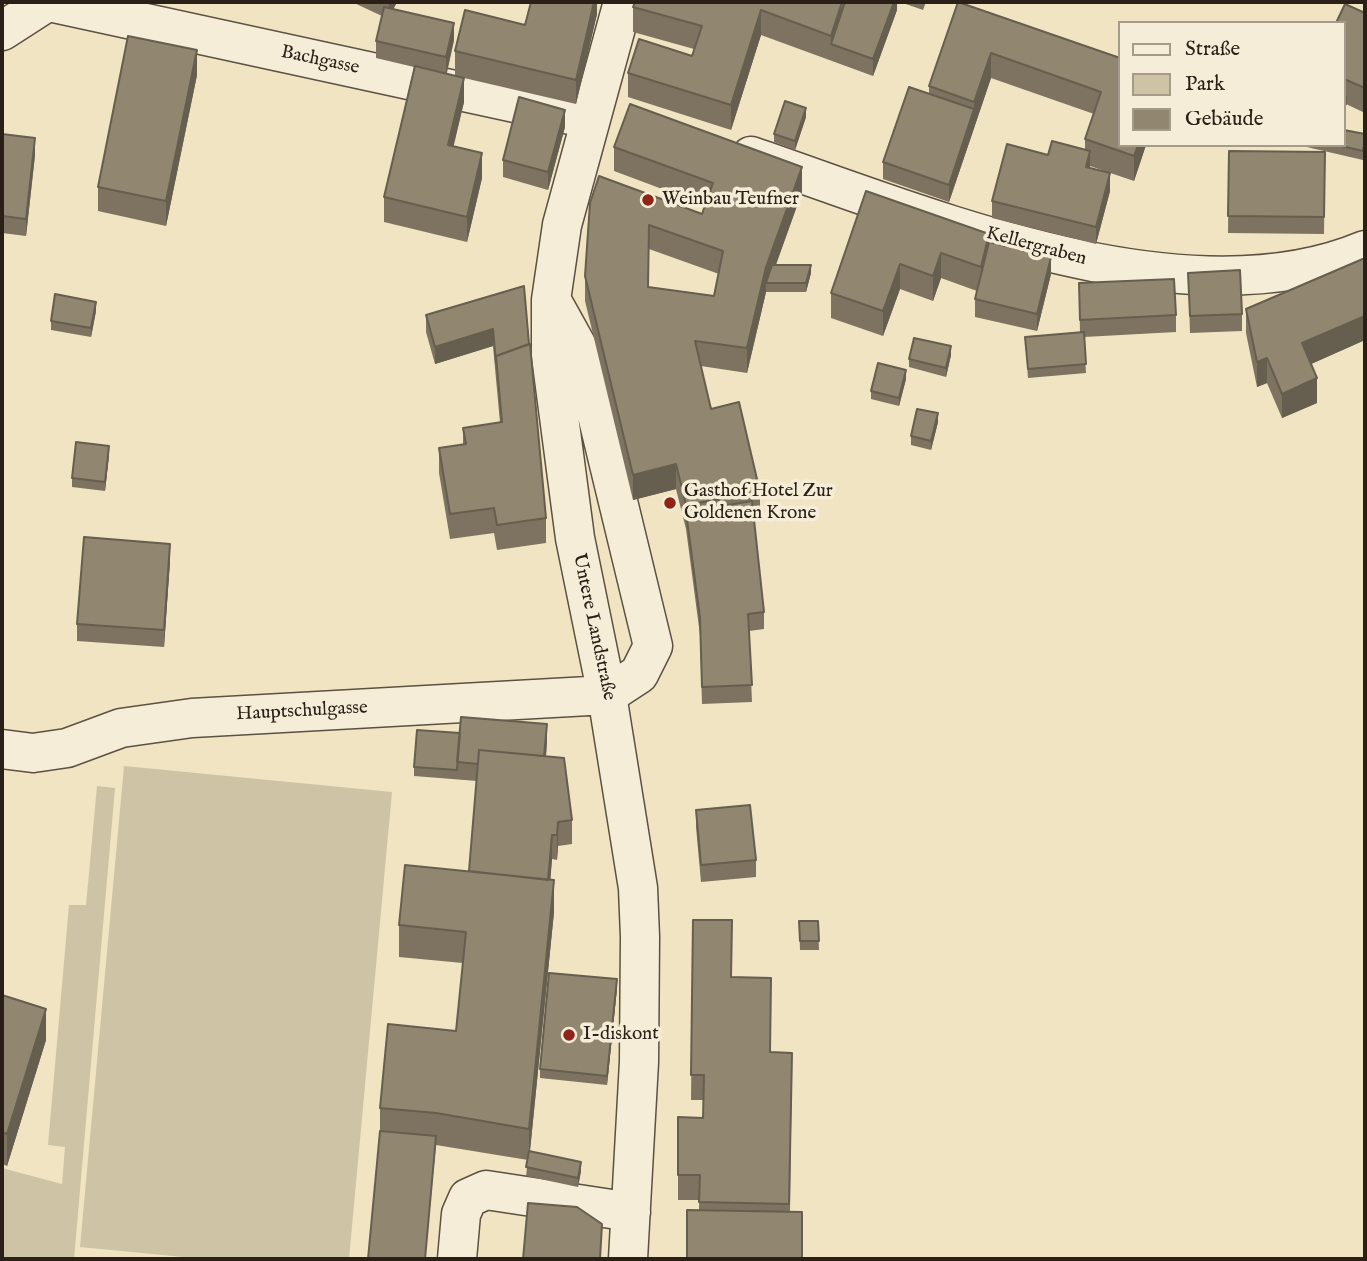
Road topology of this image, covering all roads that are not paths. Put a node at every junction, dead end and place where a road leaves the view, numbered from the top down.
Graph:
1 (48, 2) edge
2 (623, 2) edge
3 (2, 31) edge
4 (605, 113) junction
5 (716, 144) edge
6 (1365, 250) edge
7 (551, 300) junction
8 (607, 695) junction
9 (2, 749) edge
10 (631, 1212) junction
11 (457, 1259) edge
12 (628, 1259) edge

1 - 3 street
1 - 4 street, Bachgasse
2 - 4 street, Untere Landstraße
4 - 7 street, Untere Landstraße
5 - 6 street, Kellergraben
7 - 8 street, Untere Landstraße
7 - 8 street
8 - 9 street, Hauptschulgasse
8 - 10 street, Untere Landstraße
10 - 11 street
10 - 12 street, Untere Landstraße

